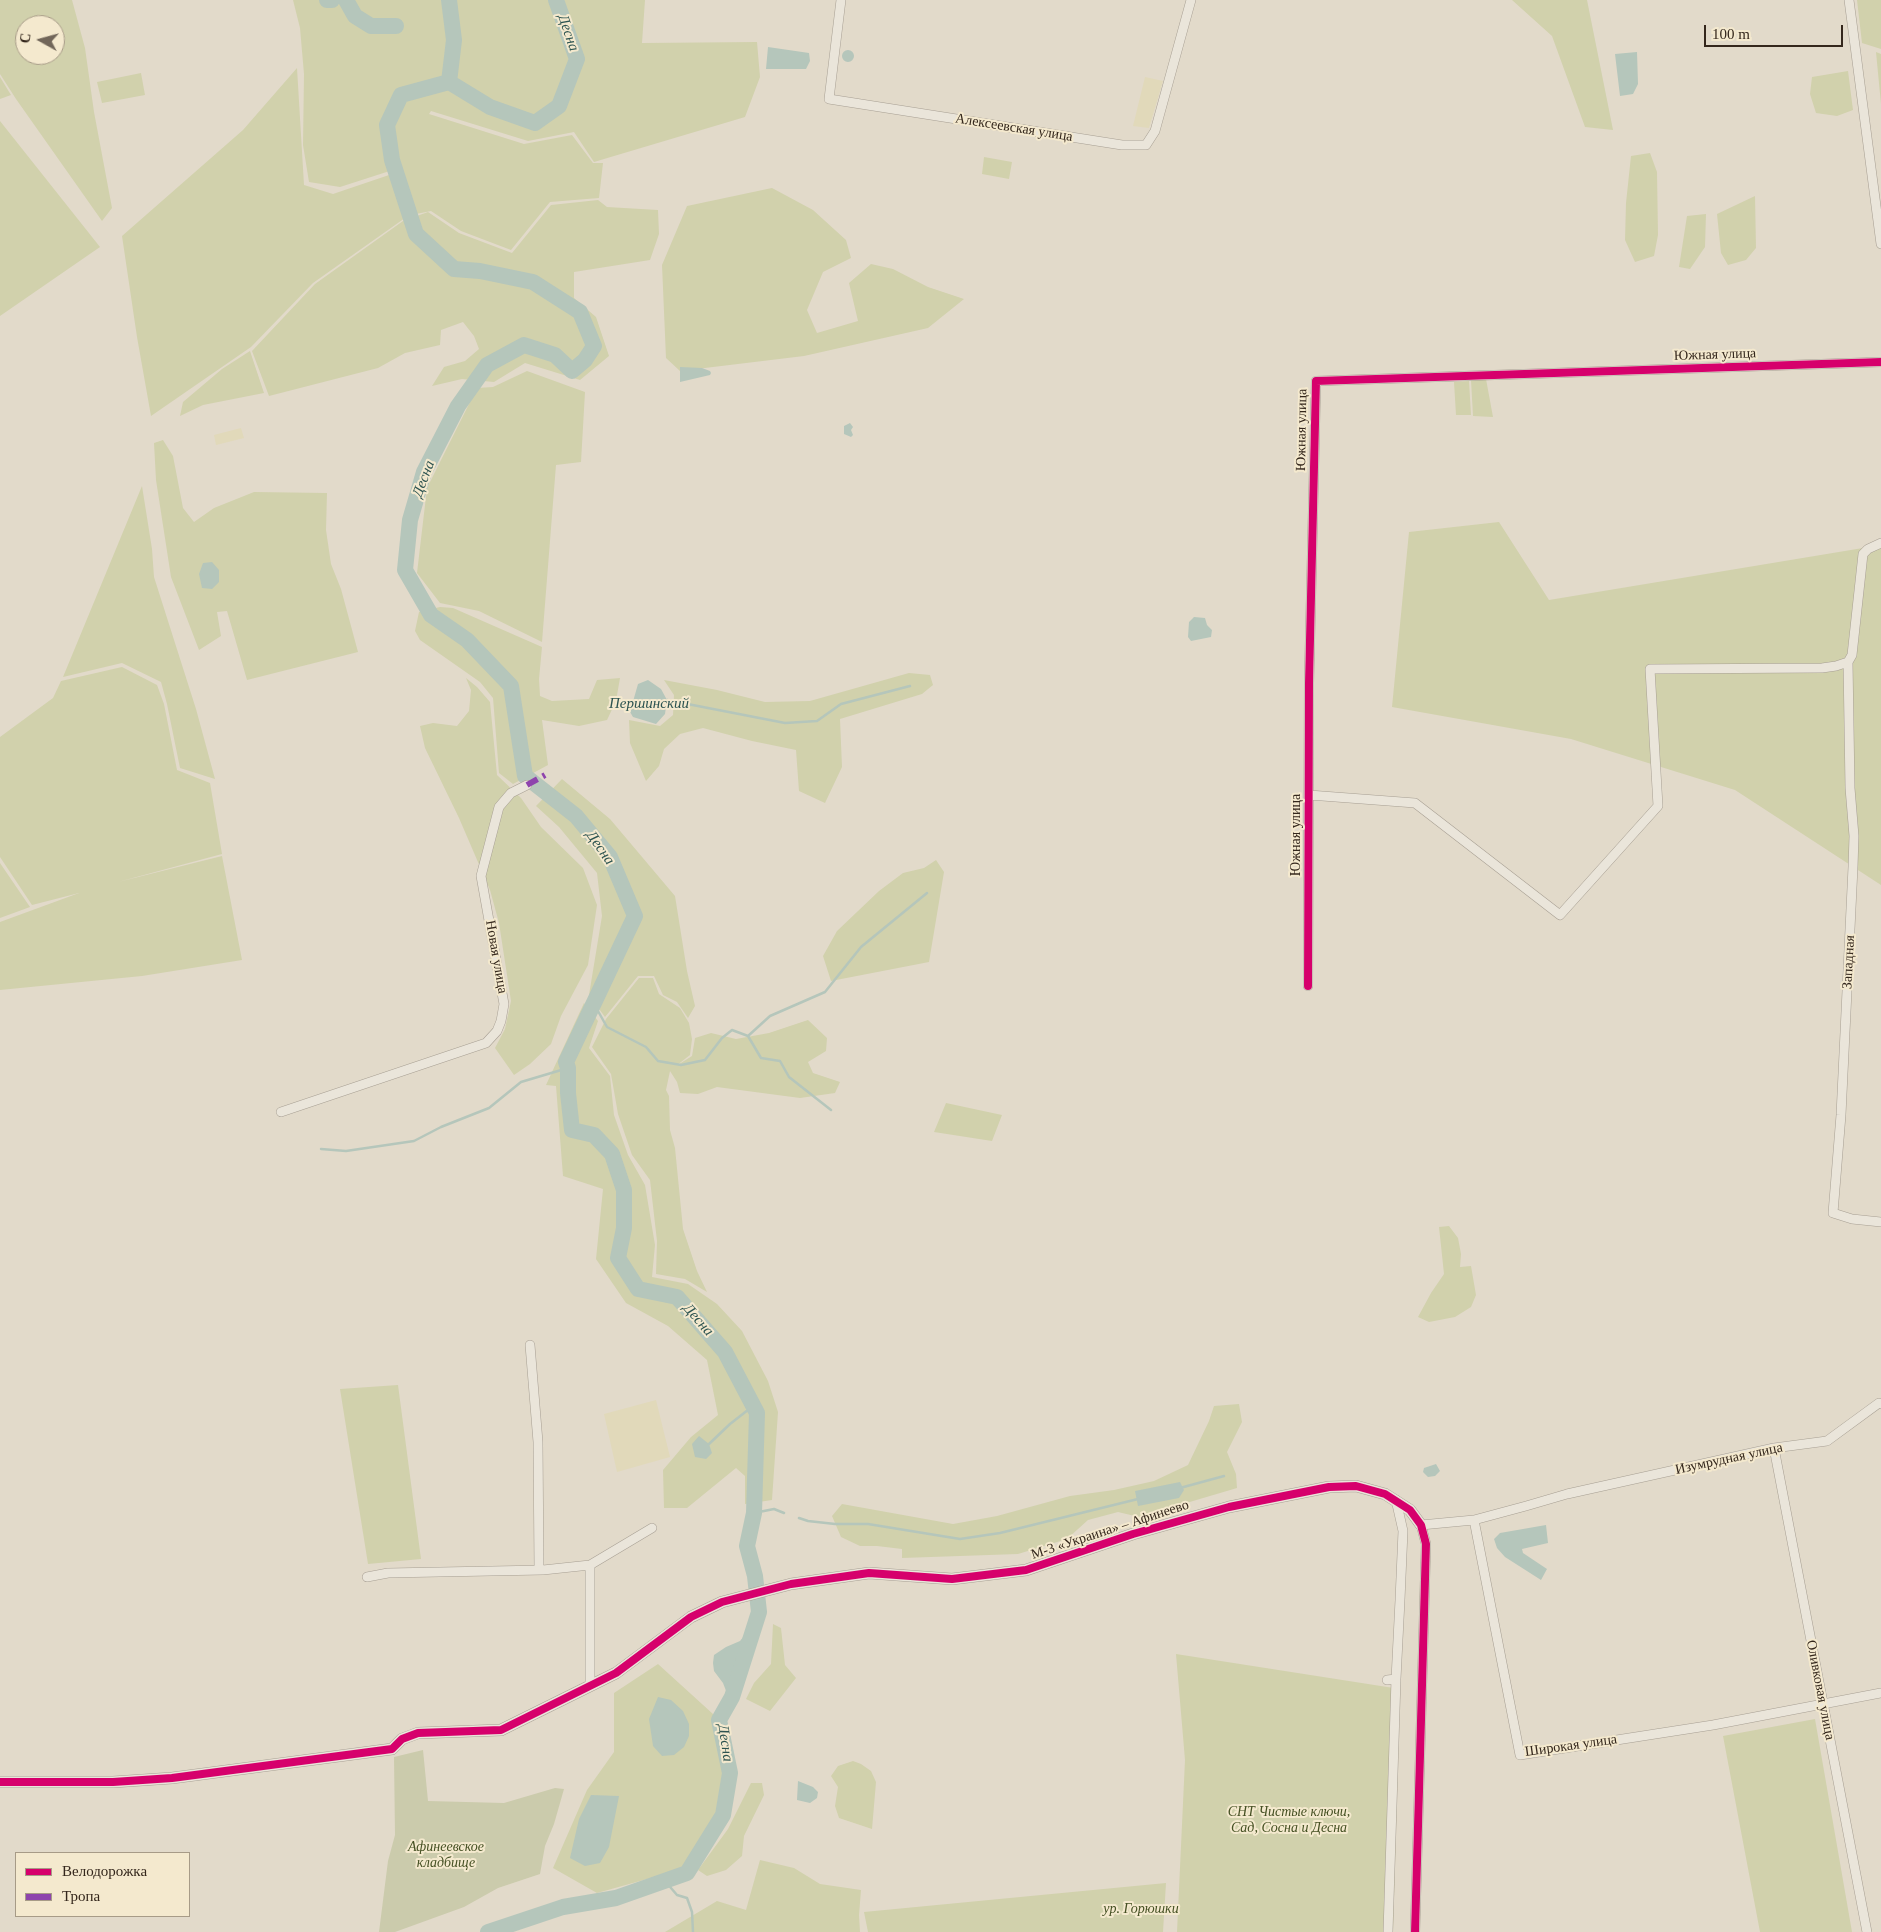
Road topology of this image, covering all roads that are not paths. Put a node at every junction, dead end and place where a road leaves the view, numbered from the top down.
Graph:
1 (841, 0) edge
2 (1191, 0) edge
3 (1849, 0) edge
4 (1881, 244) edge
5 (1881, 362) edge
6 (1881, 543) edge
7 (1848, 662) junction
8 (527, 785) dead end
9 (1309, 795) junction
10 (1308, 986) dead end
11 (281, 1112) dead end
12 (1881, 1222) edge
13 (530, 1345) dead end
14 (1881, 1404) edge
15 (1774, 1448) junction
16 (1396, 1500) junction
17 (1474, 1520) junction
18 (1421, 1525) junction
19 (652, 1528) dead end
20 (590, 1565) junction
21 (539, 1570) junction
22 (367, 1577) dead end
23 (590, 1686) junction
24 (1881, 1693) edge
25 (1823, 1704) junction
26 (0, 1782) edge
27 (1388, 1932) edge
28 (1415, 1932) edge
29 (1867, 1932) edge

1 - 2 street, Алексеевская улица
3 - 4 street
5 - 9 street, Южная улица
6 - 7 street
7 - 9 street
7 - 12 street, Западная
8 - 11 street, Новая улица
9 - 10 street, Южная улица
13 - 21 street
14 - 15 street, Изумрудная улица
15 - 17 street, Изумрудная улица
15 - 25 street, Оливковая улица
16 - 18 street, М-3 «Украина» – Афинеево
16 - 23 street, М-3 «Украина» – Афинеево
16 - 27 street
17 - 18 street
17 - 25 street, Широкая улица
18 - 28 street
19 - 20 street
20 - 21 street
20 - 23 street
21 - 22 street
23 - 26 street, М-3 «Украина» – Афинеево
24 - 25 street, Широкая улица
25 - 29 street, Оливковая улица

